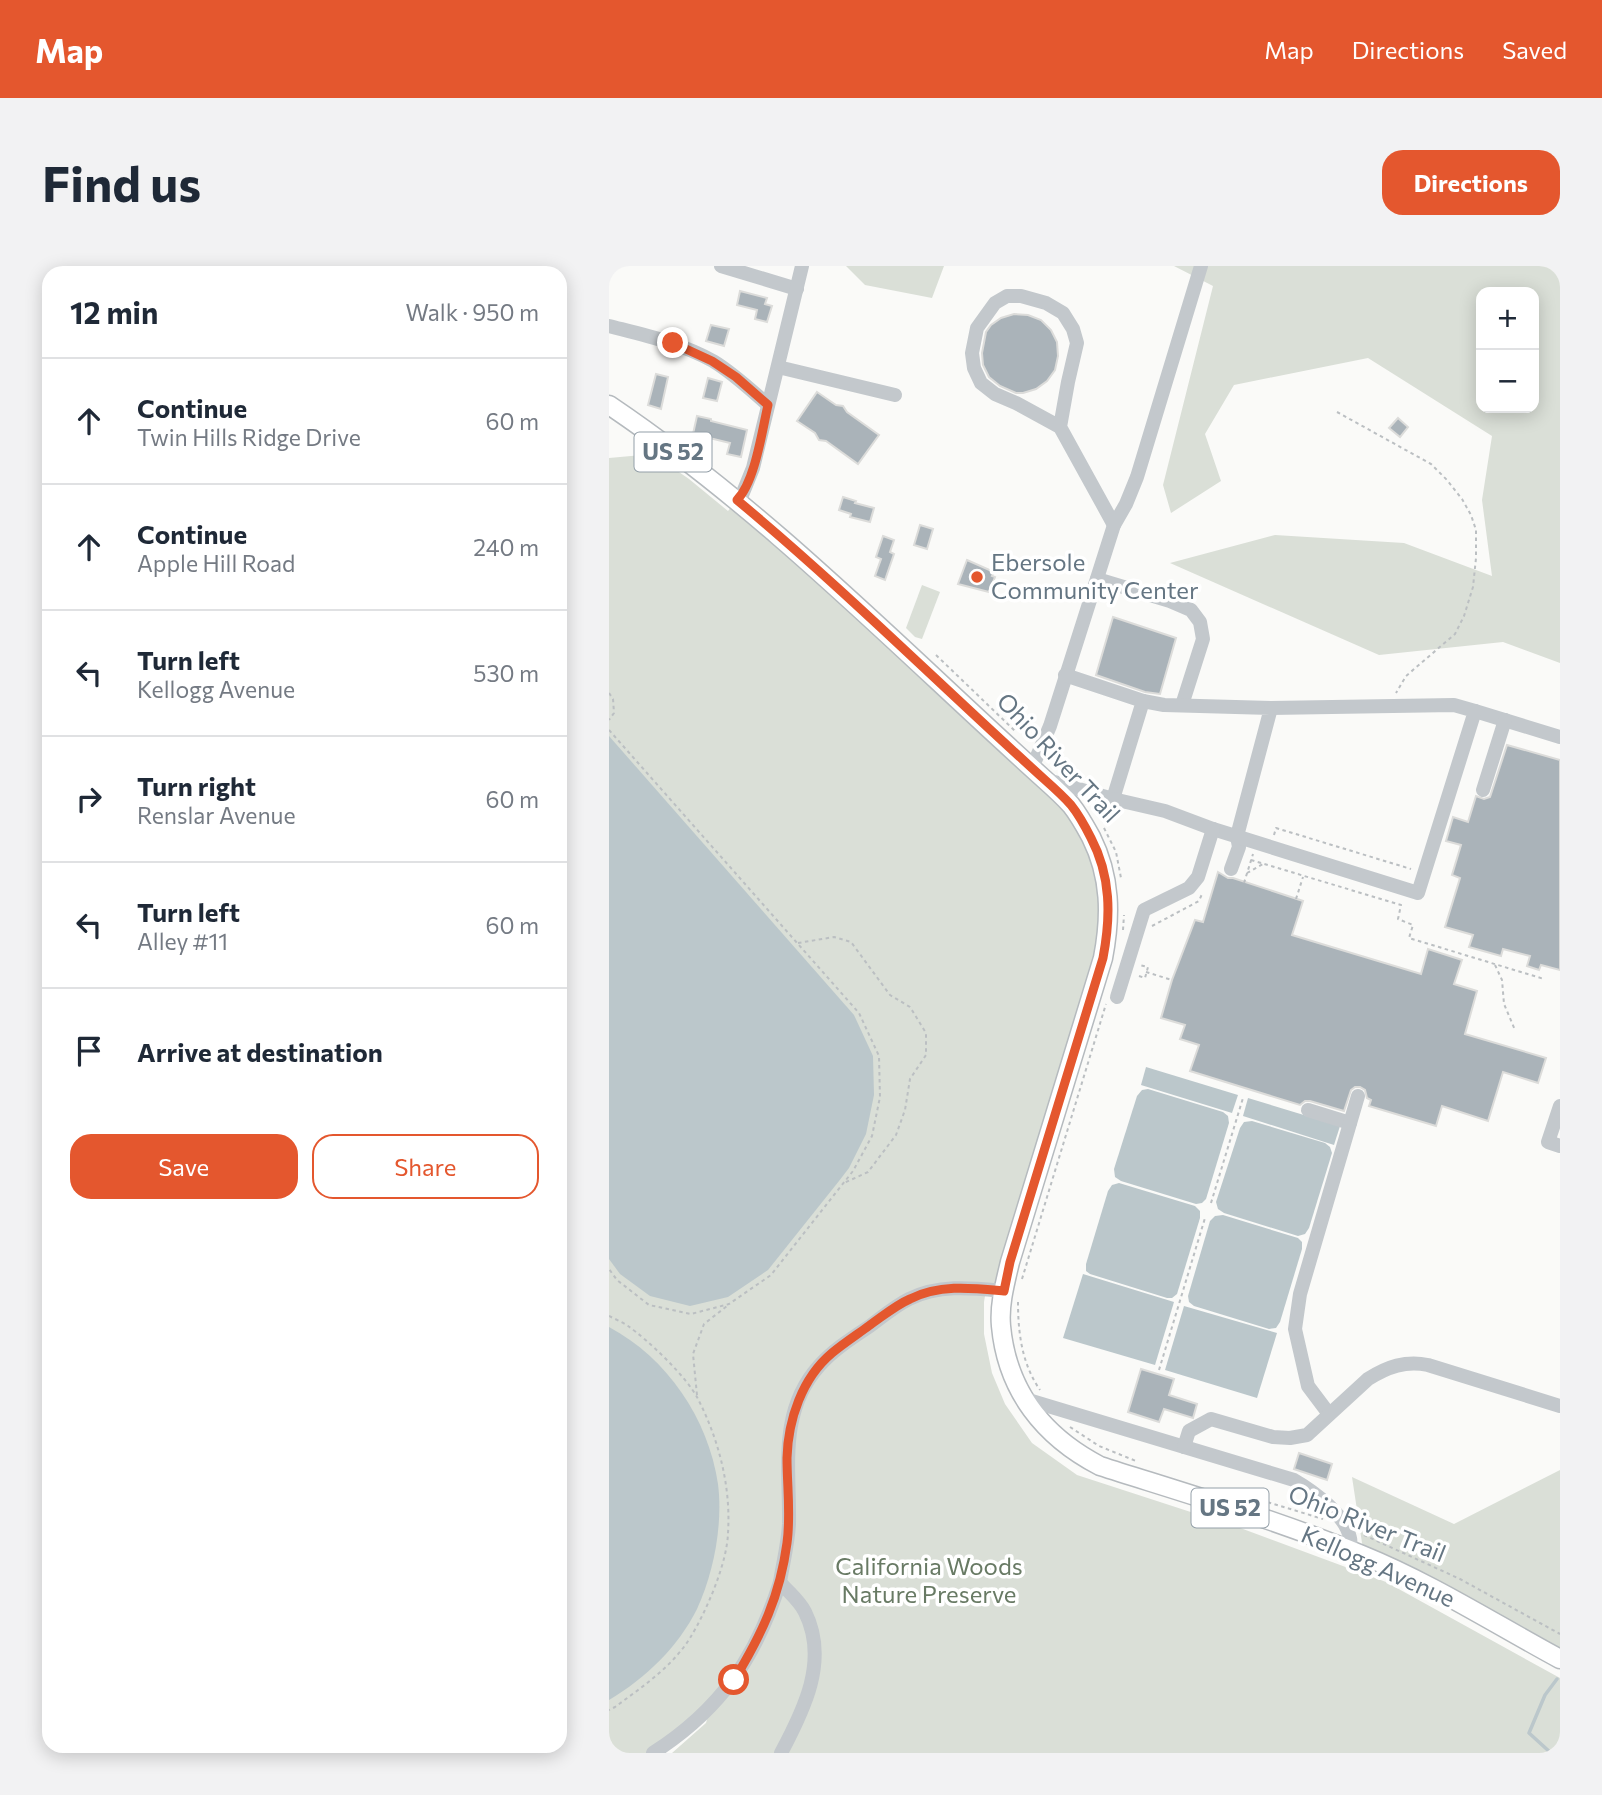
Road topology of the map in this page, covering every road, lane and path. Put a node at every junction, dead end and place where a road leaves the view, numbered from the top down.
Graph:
1 (722, 266) edge
2 (802, 266) edge
3 (1201, 266) edge
4 (797, 289) junction
5 (609, 326) edge
6 (778, 367) junction
7 (895, 395) dead end
8 (609, 405) edge
9 (768, 405) junction
10 (1338, 412) dead end
11 (1060, 427) junction
12 (737, 500) junction
13 (1114, 525) junction
14 (1097, 579) junction
15 (936, 655) dead end
16 (1065, 675) junction
17 (609, 693) edge
18 (1143, 701) junction
19 (1182, 705) junction
20 (1389, 706) junction
21 (1271, 708) junction
22 (1475, 711) junction
23 (609, 720) edge
24 (1505, 720) junction
25 (609, 730) edge
26 (1020, 736) dead end
27 (1560, 737) edge
28 (1038, 773) junction
29 (1483, 790) dead end
30 (1113, 799) junction
31 (1104, 827) dead end
32 (1213, 829) junction
33 (1237, 836) junction
34 (1273, 840) dead end
35 (1253, 853) dead end
36 (1251, 860) junction
37 (1264, 864) junction
38 (1231, 869) dead end
39 (1247, 873) junction
40 (1424, 873) junction
41 (1303, 876) junction
42 (1122, 882) dead end
43 (1244, 883) dead end
44 (1296, 899) dead end
45 (1124, 909) dead end
46 (1123, 934) dead end
47 (797, 943) junction
48 (1494, 964) junction
49 (1146, 972) dead end
50 (1544, 979) dead end
51 (1172, 980) dead end
52 (1113, 997) joint
53 (1515, 1030) dead end
54 (1359, 1096) dead end
55 (1243, 1098) dead end
56 (1560, 1106) edge
57 (1308, 1110) dead end
58 (1350, 1123) junction
59 (1560, 1146) edge
60 (843, 1183) junction
61 (1211, 1203) dead end
62 (1205, 1218) dead end
63 (609, 1269) edge
64 (1022, 1281) dead end
65 (1012, 1292) junction
66 (729, 1304) junction
67 (609, 1316) edge
68 (1159, 1370) dead end
69 (697, 1396) junction
70 (1025, 1399) junction
71 (1560, 1406) edge
72 (1051, 1407) junction
73 (1329, 1414) junction
74 (1068, 1426) dead end
75 (1184, 1447) junction
76 (1138, 1461) dead end
77 (1231, 1491) dead end
78 (1322, 1519) dead end
79 (1346, 1528) junction
80 (1350, 1550) junction
81 (780, 1583) junction
82 (1560, 1634) edge
83 (1560, 1659) edge
84 (609, 1710) edge
85 (653, 1753) edge
86 (781, 1753) edge

1 - 4 street
2 - 4 street
3 - 13 street
4 - 6 street
5 - 9 street
6 - 7 street
6 - 9 street
8 - 12 main road, Kellogg Avenue / US 52
9 - 12 street
10 - 20 path
11 - 11 street
11 - 13 street
12 - 28 main road, Kellogg Avenue / US 52
13 - 14 street
14 - 16 street
14 - 19 street
15 - 26 path, Ohio River Trail
16 - 18 street
16 - 28 street
17 - 23 path
18 - 19 street
18 - 30 street
19 - 21 street
20 - 21 street
20 - 22 street
21 - 33 street
22 - 24 street
22 - 40 street
24 - 27 street
24 - 29 street
25 - 47 path
28 - 30 street
28 - 65 main road, Kellogg Avenue / US 52
30 - 32 street
31 - 42 path, Ohio River Trail
32 - 33 street
32 - 52 street
33 - 38 street
33 - 40 street
34 - 40 path
35 - 36 path
36 - 37 path
36 - 39 path
37 - 39 path
37 - 41 path
39 - 43 path
41 - 44 path
41 - 48 path
45 - 46 path
47 - 60 path
47 - 60 path
48 - 50 path
48 - 53 path
49 - 51 path
52 - 64 path
54 - 58 street
55 - 61 path
56 - 59 street
57 - 58 street
58 - 73 street
60 - 66 path
62 - 68 path
63 - 66 path
65 - 70 main road, Kellogg Avenue / US 52
65 - 72 path
65 - 81 street
66 - 69 path
67 - 69 path
69 - 84 path
70 - 72 street
70 - 80 main road, Kellogg Avenue / US 52
71 - 73 street
72 - 75 street
73 - 75 street
74 - 76 path
75 - 79 street
77 - 78 path, Ohio River Trail
79 - 80 street
79 - 82 path, Ohio River Trail
80 - 83 main road, Kellogg Avenue / US 52
81 - 85 street
81 - 86 street

